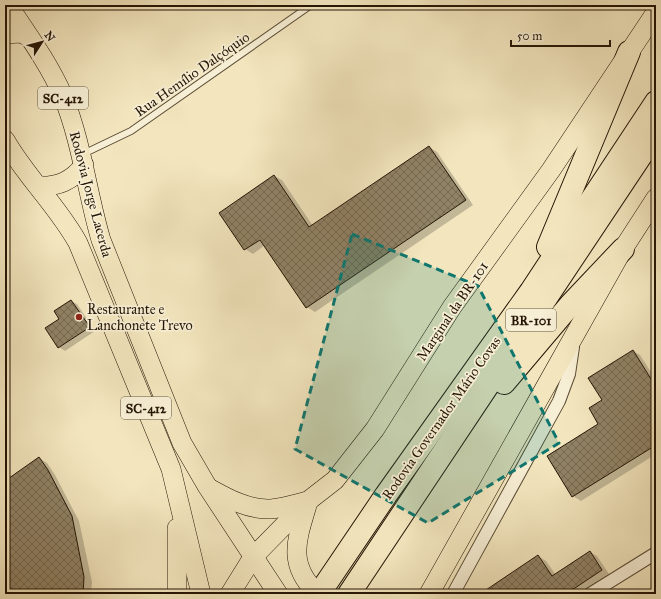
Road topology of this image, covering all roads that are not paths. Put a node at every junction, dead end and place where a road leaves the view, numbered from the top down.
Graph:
1 (8, 5) edge
2 (311, 5) edge
3 (656, 12) edge
4 (5, 34) edge
5 (29, 37) junction
6 (629, 52) junction
7 (656, 102) edge
8 (656, 132) edge
9 (5, 140) edge
10 (82, 160) junction
11 (38, 186) junction
12 (656, 198) edge
13 (622, 249) junction
14 (531, 291) junction
15 (574, 335) junction
16 (440, 458) junction
17 (207, 486) junction
18 (176, 487) junction
19 (308, 501) junction
20 (656, 553) edge
21 (253, 557) junction
22 (177, 594) edge
23 (200, 594) edge
24 (230, 594) edge
25 (278, 594) edge
26 (319, 594) edge
27 (349, 594) edge
28 (429, 594) edge
29 (452, 594) edge
30 (590, 594) edge

1 - 5 main road, Rodovia Jorge Lacerda / SC-412
2 - 10 lane, Rua Hemílio Dalçóquio
3 - 6 main road, Marginal da BR-101
4 - 5 main road
5 - 10 main road, Rodovia Jorge Lacerda / SC-412
6 - 14 highway
6 - 19 main road, Marginal da BR-101
7 - 14 highway, Rodovia Governador Mário Covas / BR-101
8 - 16 highway, Rodovia Governador Mário Covas / BR-101
9 - 11 main road, Rodovia Jorge Lacerda / SC-412
10 - 11 main road
10 - 17 main road, Rodovia Jorge Lacerda / SC-412
11 - 18 main road, Rodovia Jorge Lacerda / SC-412
12 - 13 main road
13 - 15 main road
13 - 16 highway
14 - 26 highway, Rodovia Governador Mário Covas / BR-101
15 - 28 main road
15 - 29 street
16 - 27 highway, Rodovia Governador Mário Covas / BR-101
17 - 19 main road
17 - 21 main road, Rodovia Jorge Lacerda / SC-412
18 - 22 main road
18 - 23 main road, Rodovia Jorge Lacerda / SC-412
19 - 21 main road, Marginal da BR-101
19 - 26 main road
20 - 30 street
21 - 24 main road, Marginal da BR-101
21 - 25 main road, Rodovia Jorge Lacerda

